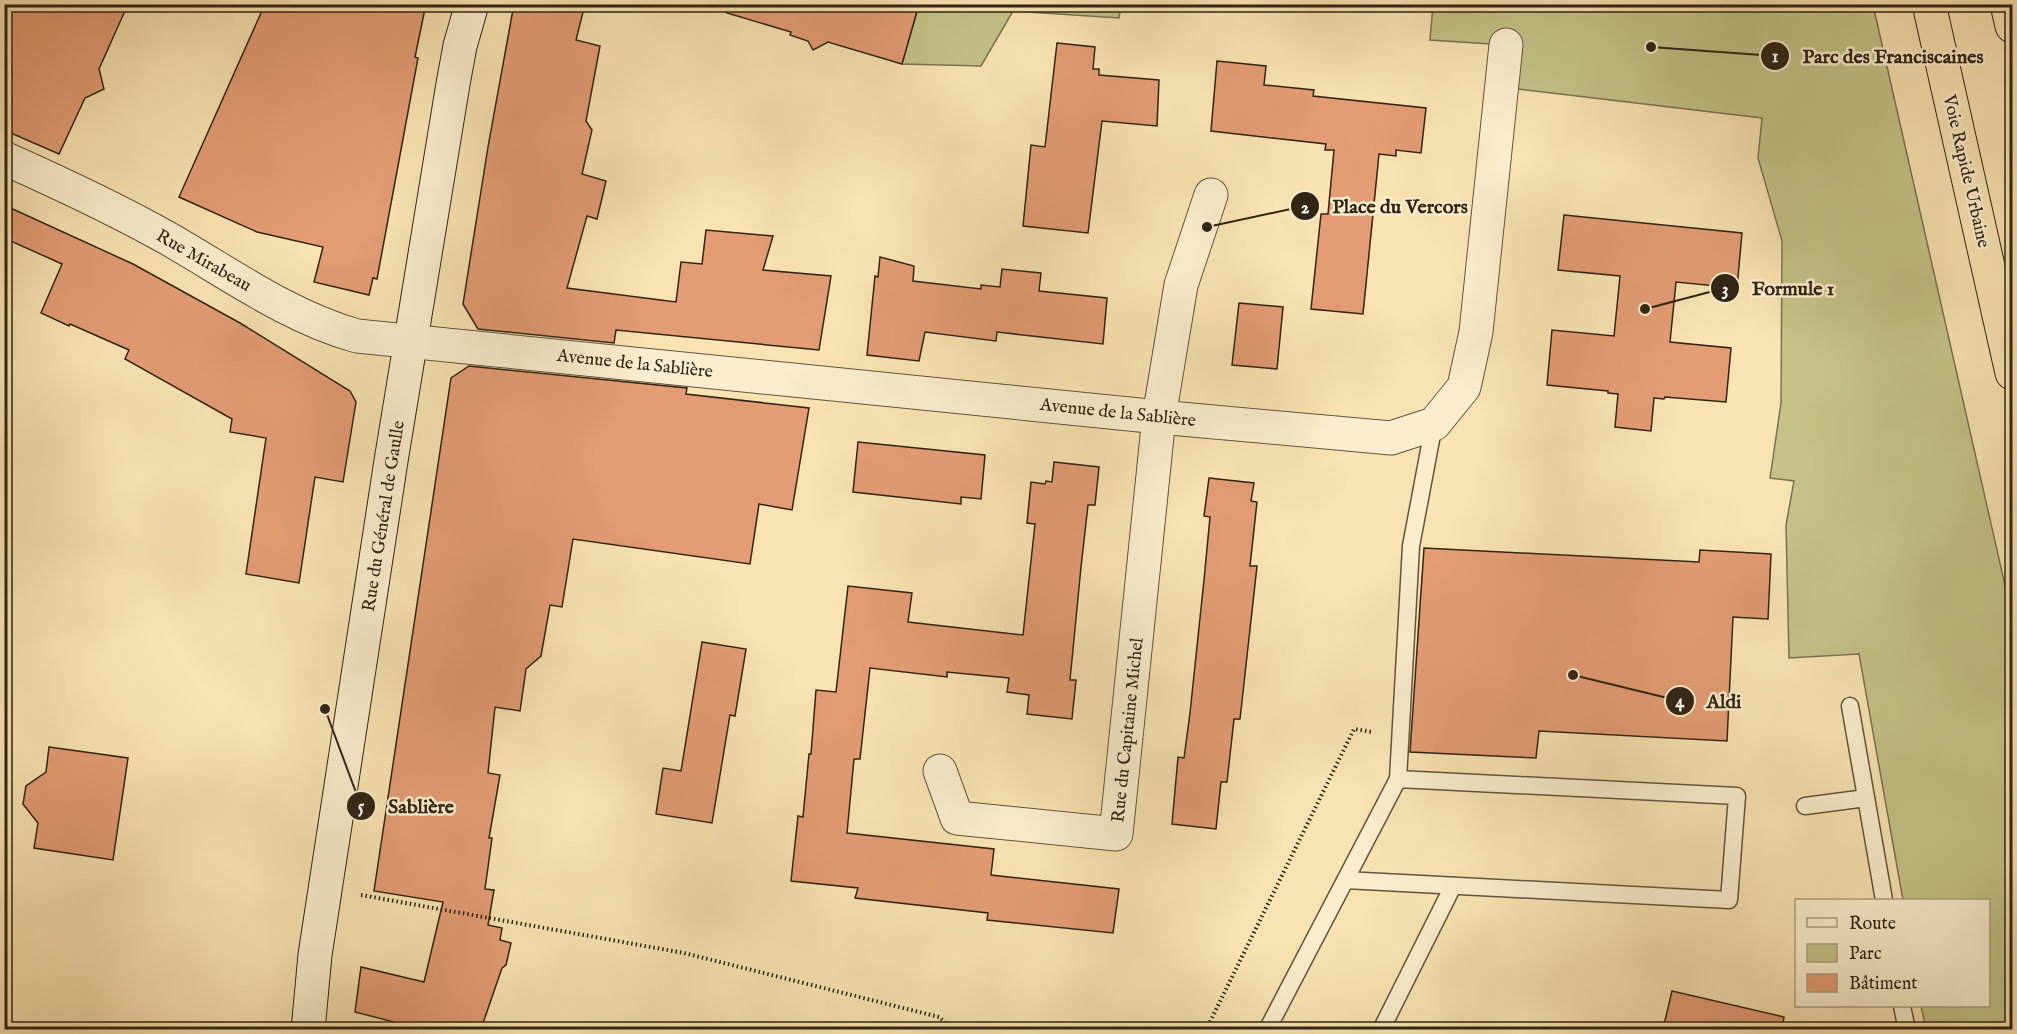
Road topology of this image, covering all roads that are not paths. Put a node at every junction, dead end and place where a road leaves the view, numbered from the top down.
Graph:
1 (472, 4) edge
2 (1929, 4) edge
3 (2007, 4) edge
4 (2013, 26) edge
5 (1506, 45) dead end
6 (4, 158) edge
7 (1211, 195) dead end
8 (411, 340) junction
9 (2013, 373) edge
10 (1159, 417) junction
11 (1434, 424) junction
12 (1850, 706) dead end
13 (940, 771) dead end
14 (1398, 779) junction
15 (1866, 798) junction
16 (1805, 806) dead end
17 (1346, 880) junction
18 (1453, 886) junction
19 (1884, 899) edge
20 (1902, 1007) edge
21 (308, 1029) edge
22 (1267, 1029) edge
23 (1381, 1029) edge
24 (1907, 1029) edge

1 - 8 street, Rue du Général de Gaulle
2 - 9 highway, Voie Rapide Urbaine
3 - 4 highway
5 - 11 street
6 - 8 street, Rue Mirabeau
7 - 10 street
8 - 10 street, Avenue de la Sablière
8 - 21 street, Rue du Général de Gaulle
10 - 11 street, Avenue de la Sablière
10 - 13 street, Rue du Capitaine Michel
11 - 14 lane
12 - 15 lane
14 - 17 lane
14 - 18 lane
15 - 16 lane
15 - 19 lane
17 - 18 lane
17 - 22 lane
18 - 23 lane
20 - 24 lane

